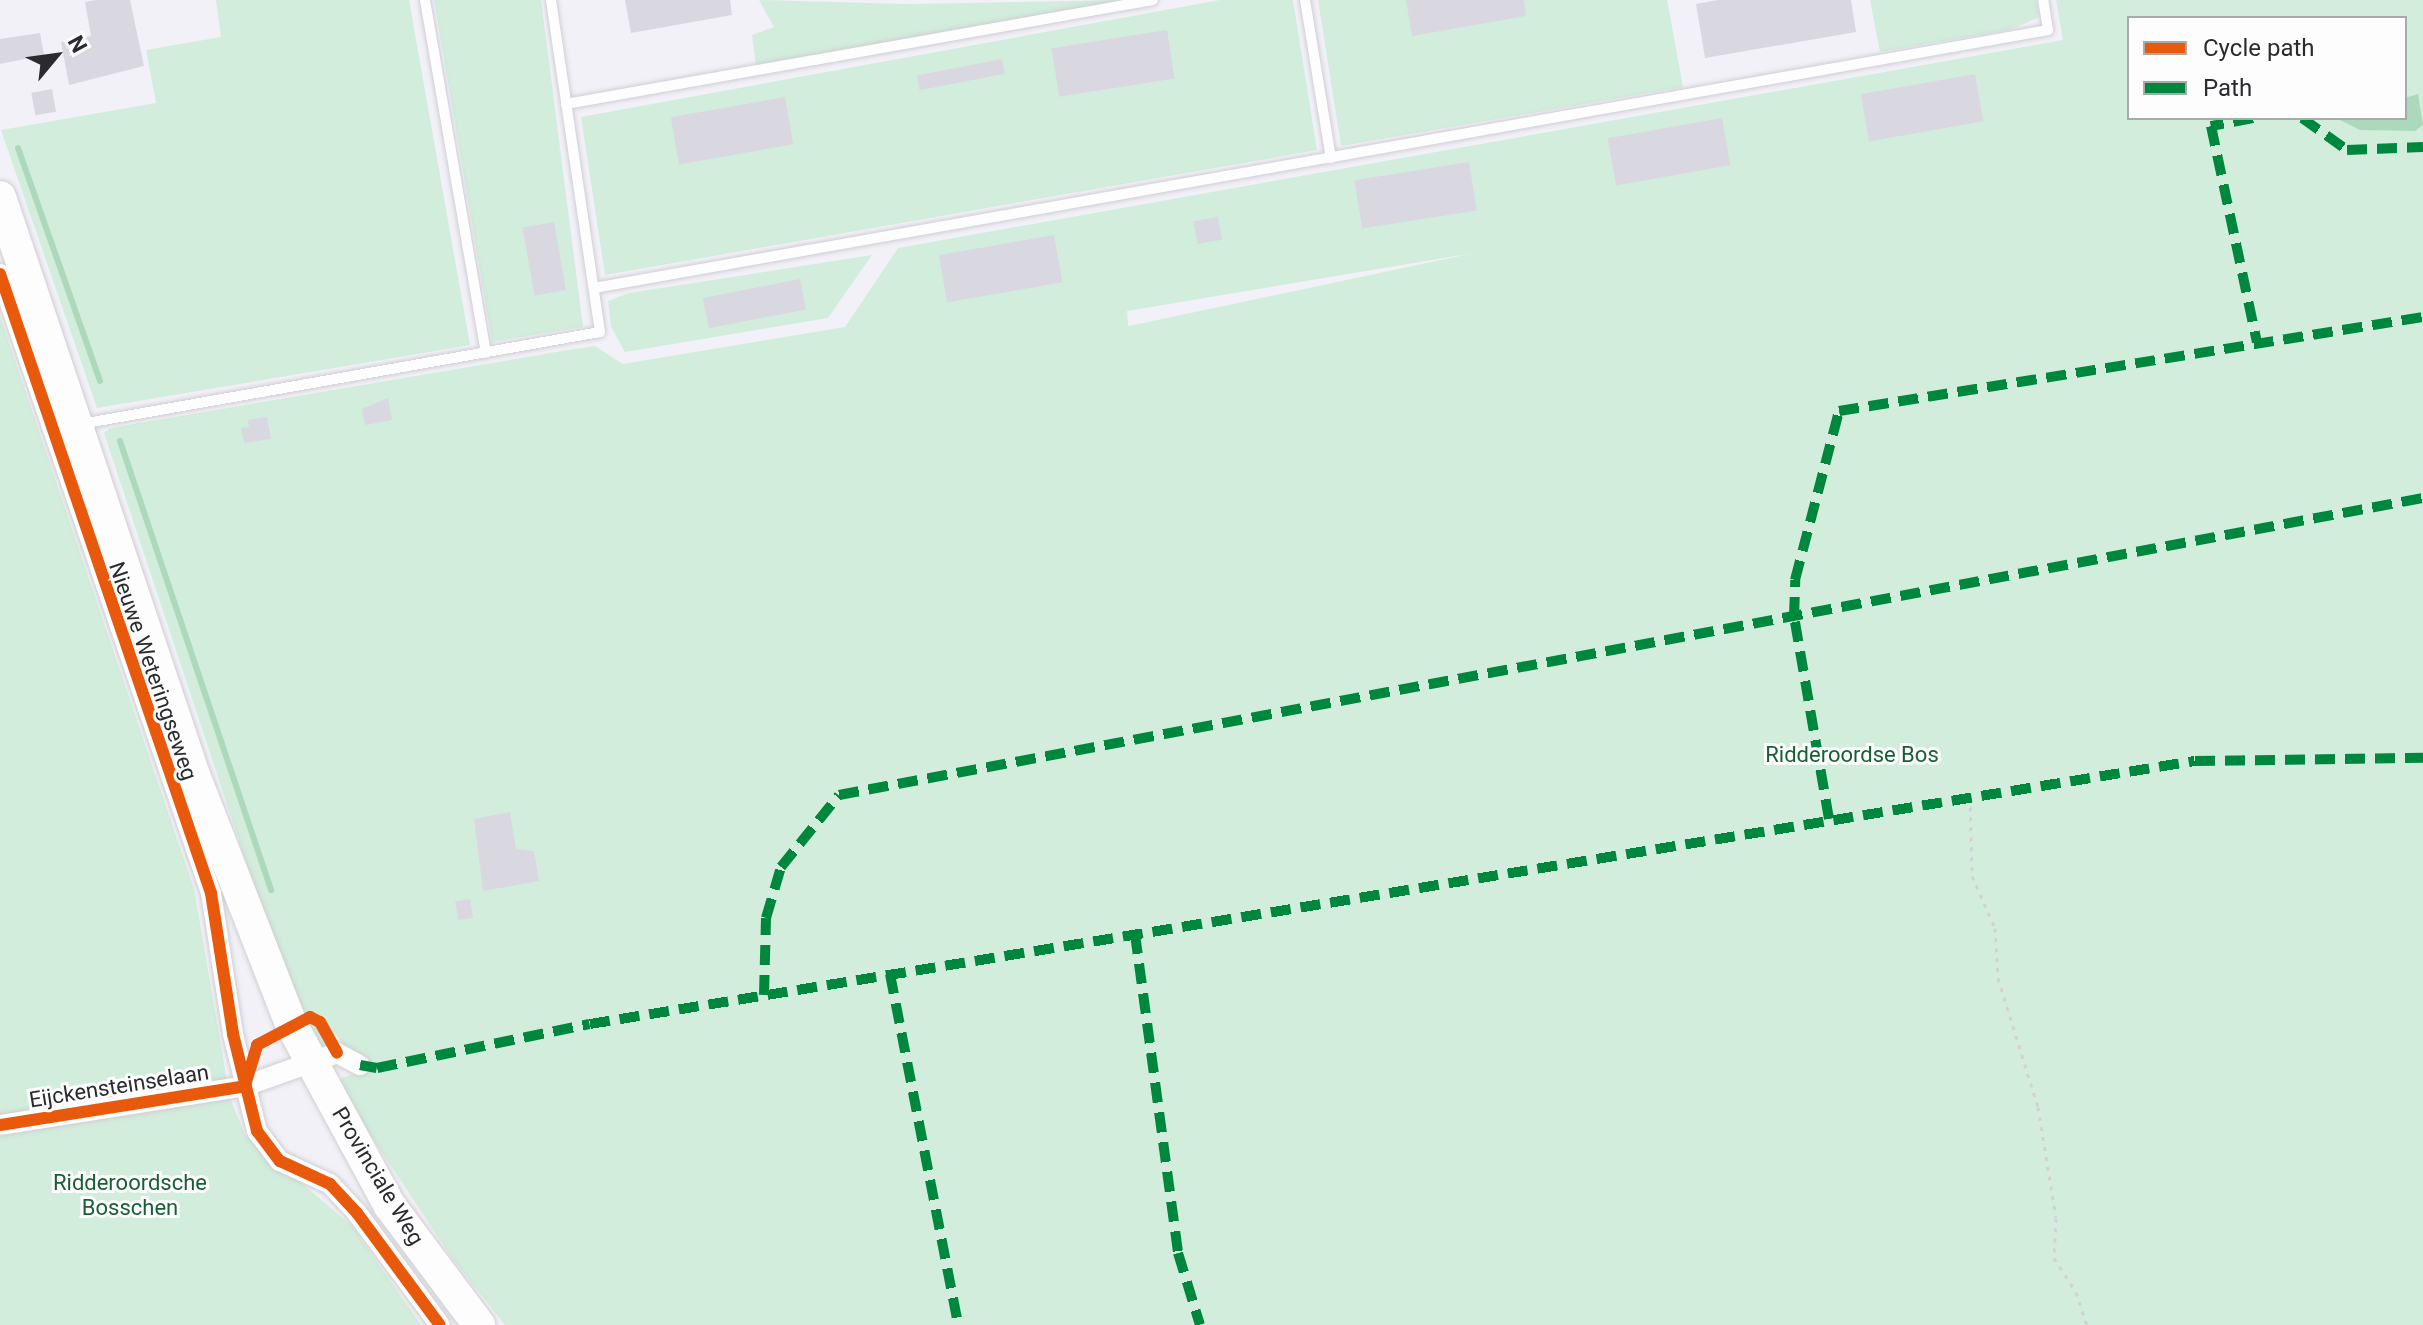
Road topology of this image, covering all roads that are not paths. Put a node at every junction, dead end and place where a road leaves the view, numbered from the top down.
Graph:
1 (425, 0) edge
2 (551, 0) edge
3 (1153, 0) edge
4 (1305, 0) edge
5 (2043, 0) edge
6 (566, 104) junction
7 (1331, 158) junction
8 (0, 197) edge
9 (0, 274) edge
10 (594, 288) junction
11 (486, 353) junction
12 (65, 427) junction
13 (310, 1061) junction
14 (360, 1065) dead end
15 (245, 1086) junction
16 (0, 1125) edge
17 (440, 1325) edge
18 (479, 1325) edge

1 - 11 lane
2 - 6 lane
3 - 6 lane
4 - 7 lane
5 - 7 lane
6 - 10 lane
7 - 10 lane
8 - 12 main road, Nieuwe Weteringseweg
9 - 12 street, Nieuwe Weteringseweg
10 - 11 lane
11 - 12 lane
12 - 13 main road, Nieuwe Weteringseweg
12 - 15 street, Nieuwe Weteringseweg
13 - 14 street, Eijckensteinselaan
13 - 15 street, Eijckensteinselaan
13 - 18 main road, Provinciale Weg
15 - 16 street, Eijckensteinselaan
15 - 17 street, Provinciale Weg

